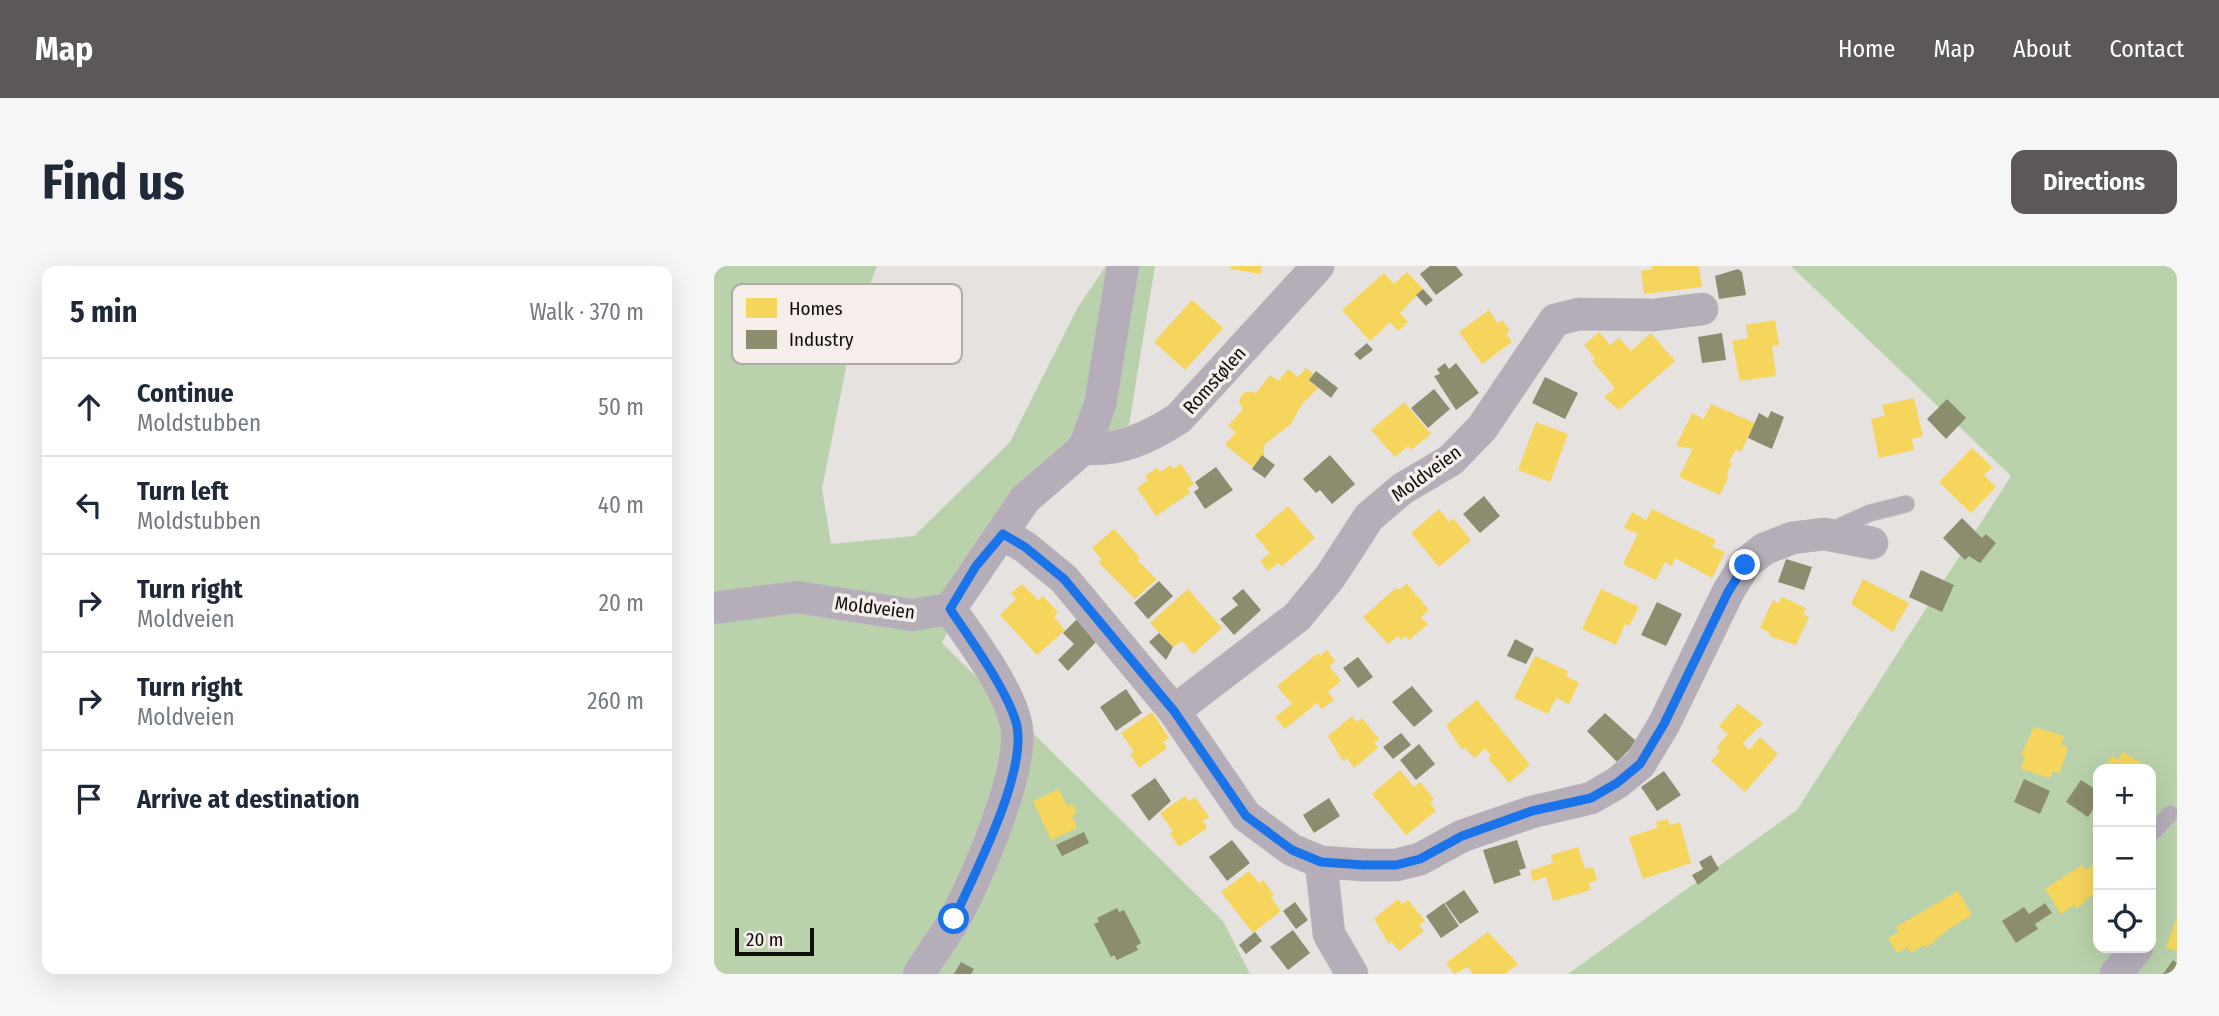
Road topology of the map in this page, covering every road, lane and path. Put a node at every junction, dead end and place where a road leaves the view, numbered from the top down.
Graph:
1 (1122, 266) edge
2 (1318, 266) edge
3 (1702, 309) dead end
4 (1084, 448) junction
5 (1906, 504) dead end
6 (1003, 534) junction
7 (1824, 534) junction
8 (1872, 544) dead end
9 (714, 608) edge
10 (950, 609) junction
11 (1174, 711) junction
12 (2170, 814) dead end
13 (2156, 829) edge
14 (1321, 862) junction
15 (2133, 953) edge
16 (919, 974) edge
17 (1352, 974) edge
18 (2116, 974) edge

1 - 4 street
2 - 4 street, Romstølen
3 - 11 street, Moldveien
4 - 6 street
5 - 7 lane
6 - 10 street
6 - 11 street
7 - 8 street
7 - 14 street
9 - 10 street, Moldveien
10 - 16 street
11 - 14 street
12 - 13 lane
14 - 17 street
15 - 18 street

